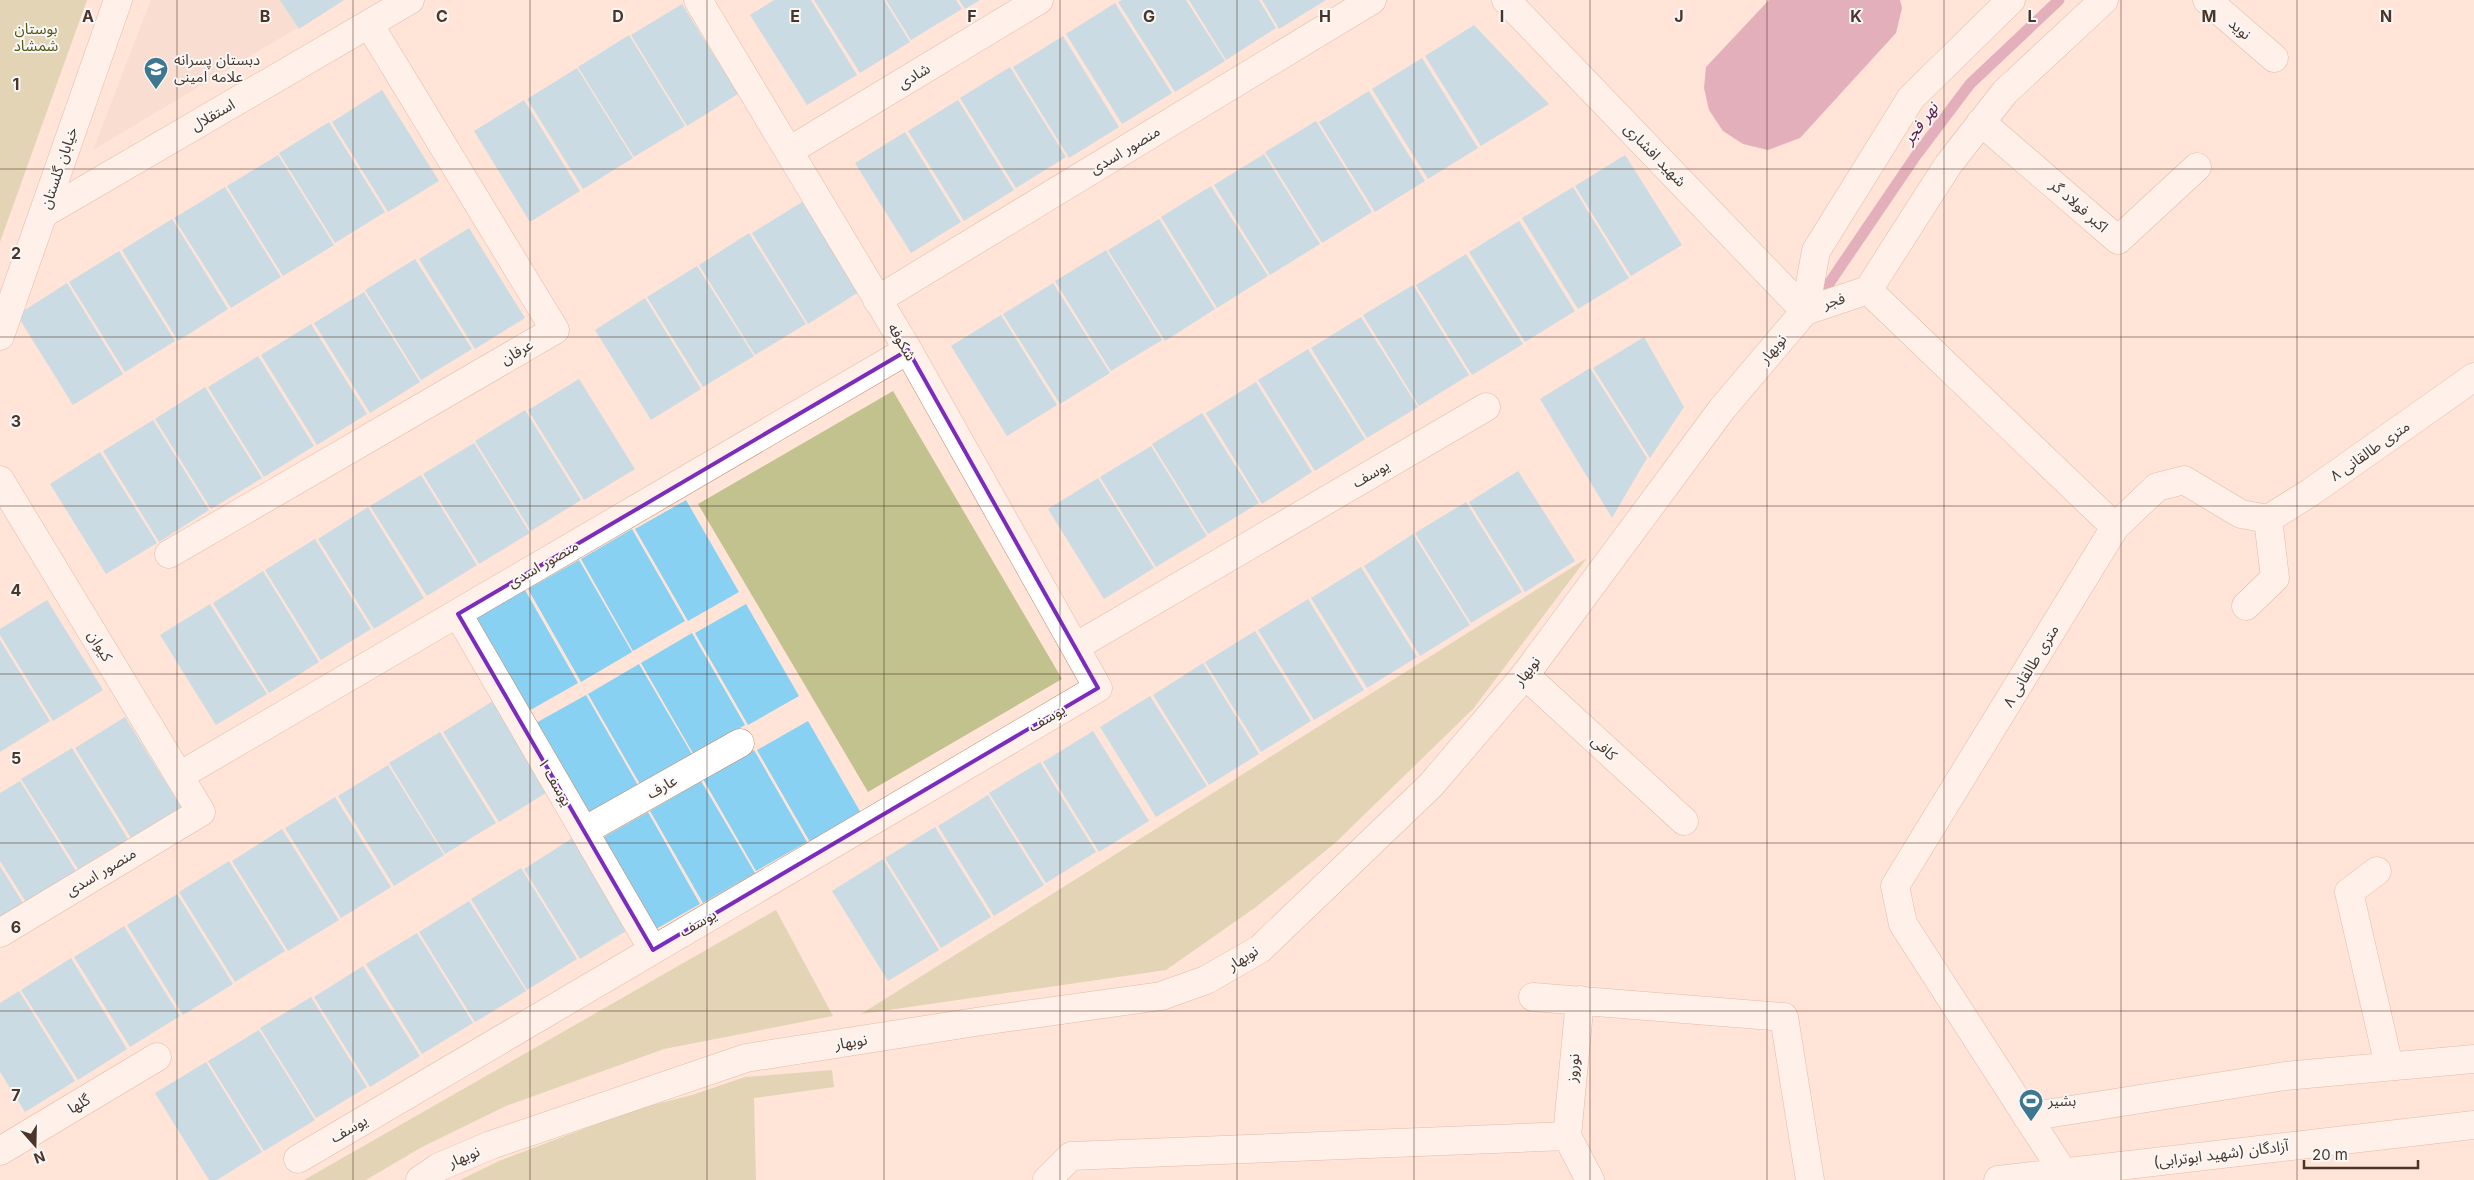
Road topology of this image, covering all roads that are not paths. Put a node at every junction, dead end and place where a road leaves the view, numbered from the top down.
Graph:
1 (118, 0) edge
2 (410, 0) edge
3 (698, 0) edge
4 (1039, 0) edge
5 (1372, 0) edge
6 (1506, 0) edge
7 (2011, 0) edge
8 (2104, 0) edge
9 (2206, 0) edge
10 (369, 24) junction
11 (2274, 58) dead end
12 (1981, 122) junction
13 (788, 151) junction
14 (2197, 167) dead end
15 (43, 214) junction
16 (1868, 290) junction
17 (877, 300) junction
18 (1805, 311) junction
19 (0, 336) edge
20 (908, 350) junction
21 (2474, 377) edge
22 (1486, 407) dead end
23 (0, 480) edge
24 (2268, 519) junction
25 (2116, 527) junction
26 (169, 554) dead end
27 (2246, 606) dead end
28 (458, 614) junction
29 (1075, 647) junction
30 (1525, 675) junction
31 (1098, 688) joint
32 (740, 743) dead end
33 (179, 776) junction
34 (201, 812) joint
35 (1684, 821) dead end
36 (584, 831) junction
37 (2377, 871) dead end
38 (0, 933) edge
39 (653, 950) junction
40 (1533, 997) dead end
41 (1580, 1000) junction
42 (157, 1057) dead end
43 (2474, 1059) edge
44 (2389, 1066) junction
45 (2026, 1117) junction
46 (2474, 1125) edge
47 (1567, 1136) junction
48 (0, 1151) edge
49 (298, 1159) dead end
50 (2063, 1172) junction
51 (420, 1180) edge
52 (1047, 1180) edge
53 (1590, 1180) edge
54 (1810, 1180) edge
55 (1998, 1180) edge

1 - 15 street, خیابان گلستان
2 - 10 street, استقلال
3 - 13 street, شکوفه
4 - 13 street, شادی
5 - 17 street, منصور اسدی
6 - 18 street, شهید افشاری
7 - 18 street, فجر
8 - 12 street
9 - 11 street, نوید
10 - 15 street, استقلال
10 - 26 street, عرفان
12 - 14 street, اکبر فولاد گر
12 - 16 street
13 - 17 street, شکوفه
15 - 19 street, خیابان گلستان
16 - 18 street, فجر
16 - 25 street
17 - 20 street, شکوفه
18 - 30 street, نوبهار
20 - 28 street, منصور اسدی
20 - 29 street, شکوفه
21 - 24 street, ۸ متری طالقانی
22 - 29 street, یوسف
23 - 33 street, کیوان
24 - 25 street, ۸ متری طالقانی
24 - 27 street
25 - 45 street, ۸ متری طالقانی
28 - 33 street, منصور اسدی
28 - 36 street, یوسف ۱
29 - 31 street, شکوفه
30 - 35 street, کافی
30 - 51 street, نوبهار
31 - 39 street, یوسف
32 - 36 street, عارف
33 - 34 street, کیوان
34 - 38 street, منصور اسدی
36 - 39 street, یوسف ۱
37 - 44 street
39 - 49 street, یوسف
40 - 41 street
41 - 47 street, نوروز
41 - 54 street
42 - 48 street, گلها
43 - 44 street
44 - 45 street
45 - 50 street, ۸ متری طالقانی
46 - 50 street, آزادگان (شهید ابوترابی)
47 - 52 street
47 - 53 street
50 - 55 street, آزادگان (شهید ابوترابی)

